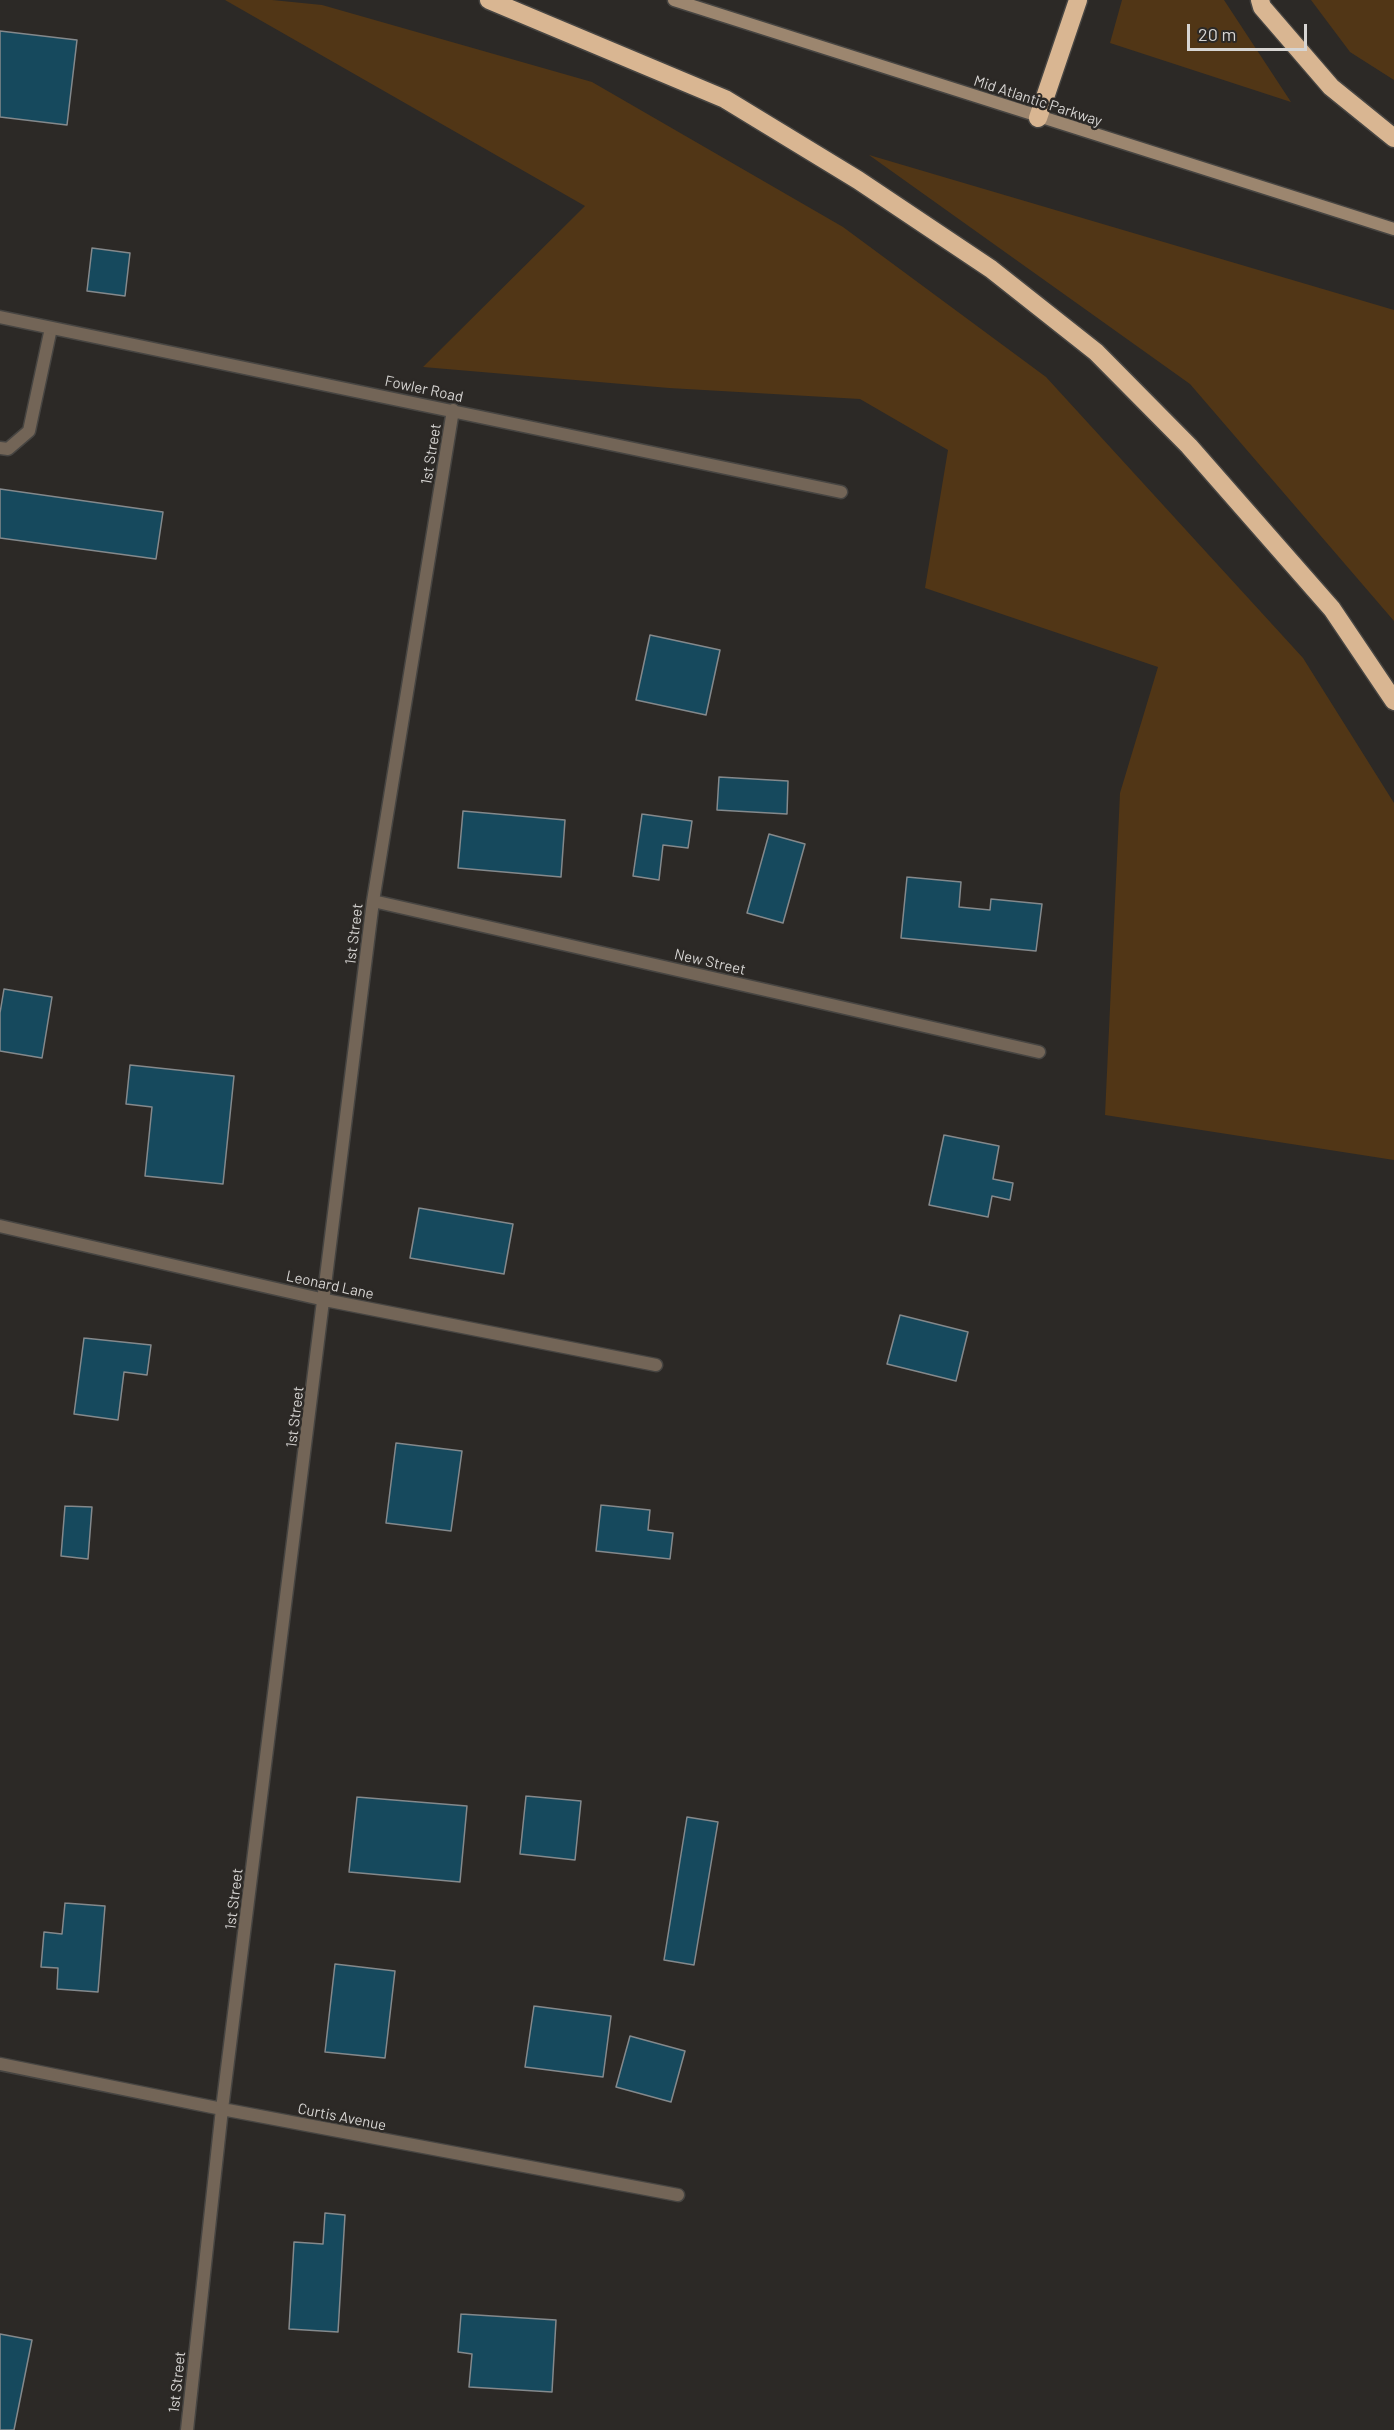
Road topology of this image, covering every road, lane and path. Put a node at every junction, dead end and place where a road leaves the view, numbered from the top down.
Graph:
1 (489, 0) edge
2 (674, 0) edge
3 (1078, 0) edge
4 (1260, 0) edge
5 (1038, 118) junction
6 (1394, 138) edge
7 (1394, 229) edge
8 (0, 317) edge
9 (51, 328) junction
10 (453, 410) junction
11 (0, 448) edge
12 (841, 492) dead end
13 (1394, 701) edge
14 (373, 901) junction
15 (1039, 1052) dead end
16 (0, 1226) edge
17 (326, 1300) junction
18 (656, 1365) dead end
19 (0, 2064) edge
20 (222, 2109) junction
21 (678, 2195) dead end
22 (187, 2430) edge

1 - 13 highway
2 - 5 main road, Mid Atlantic Parkway
3 - 5 highway
4 - 6 highway
5 - 7 main road, Mid Atlantic Parkway
8 - 9 street, Fowler Road
9 - 10 street, Fowler Road
9 - 11 street
10 - 12 street, Fowler Road
10 - 14 street, 1st Street
14 - 15 street, New Street
14 - 17 street, 1st Street
16 - 17 street, Leonard Lane
17 - 18 street, Leonard Lane
17 - 20 street, 1st Street
19 - 20 street, Curtis Avenue
20 - 21 street, Curtis Avenue
20 - 22 street, 1st Street

